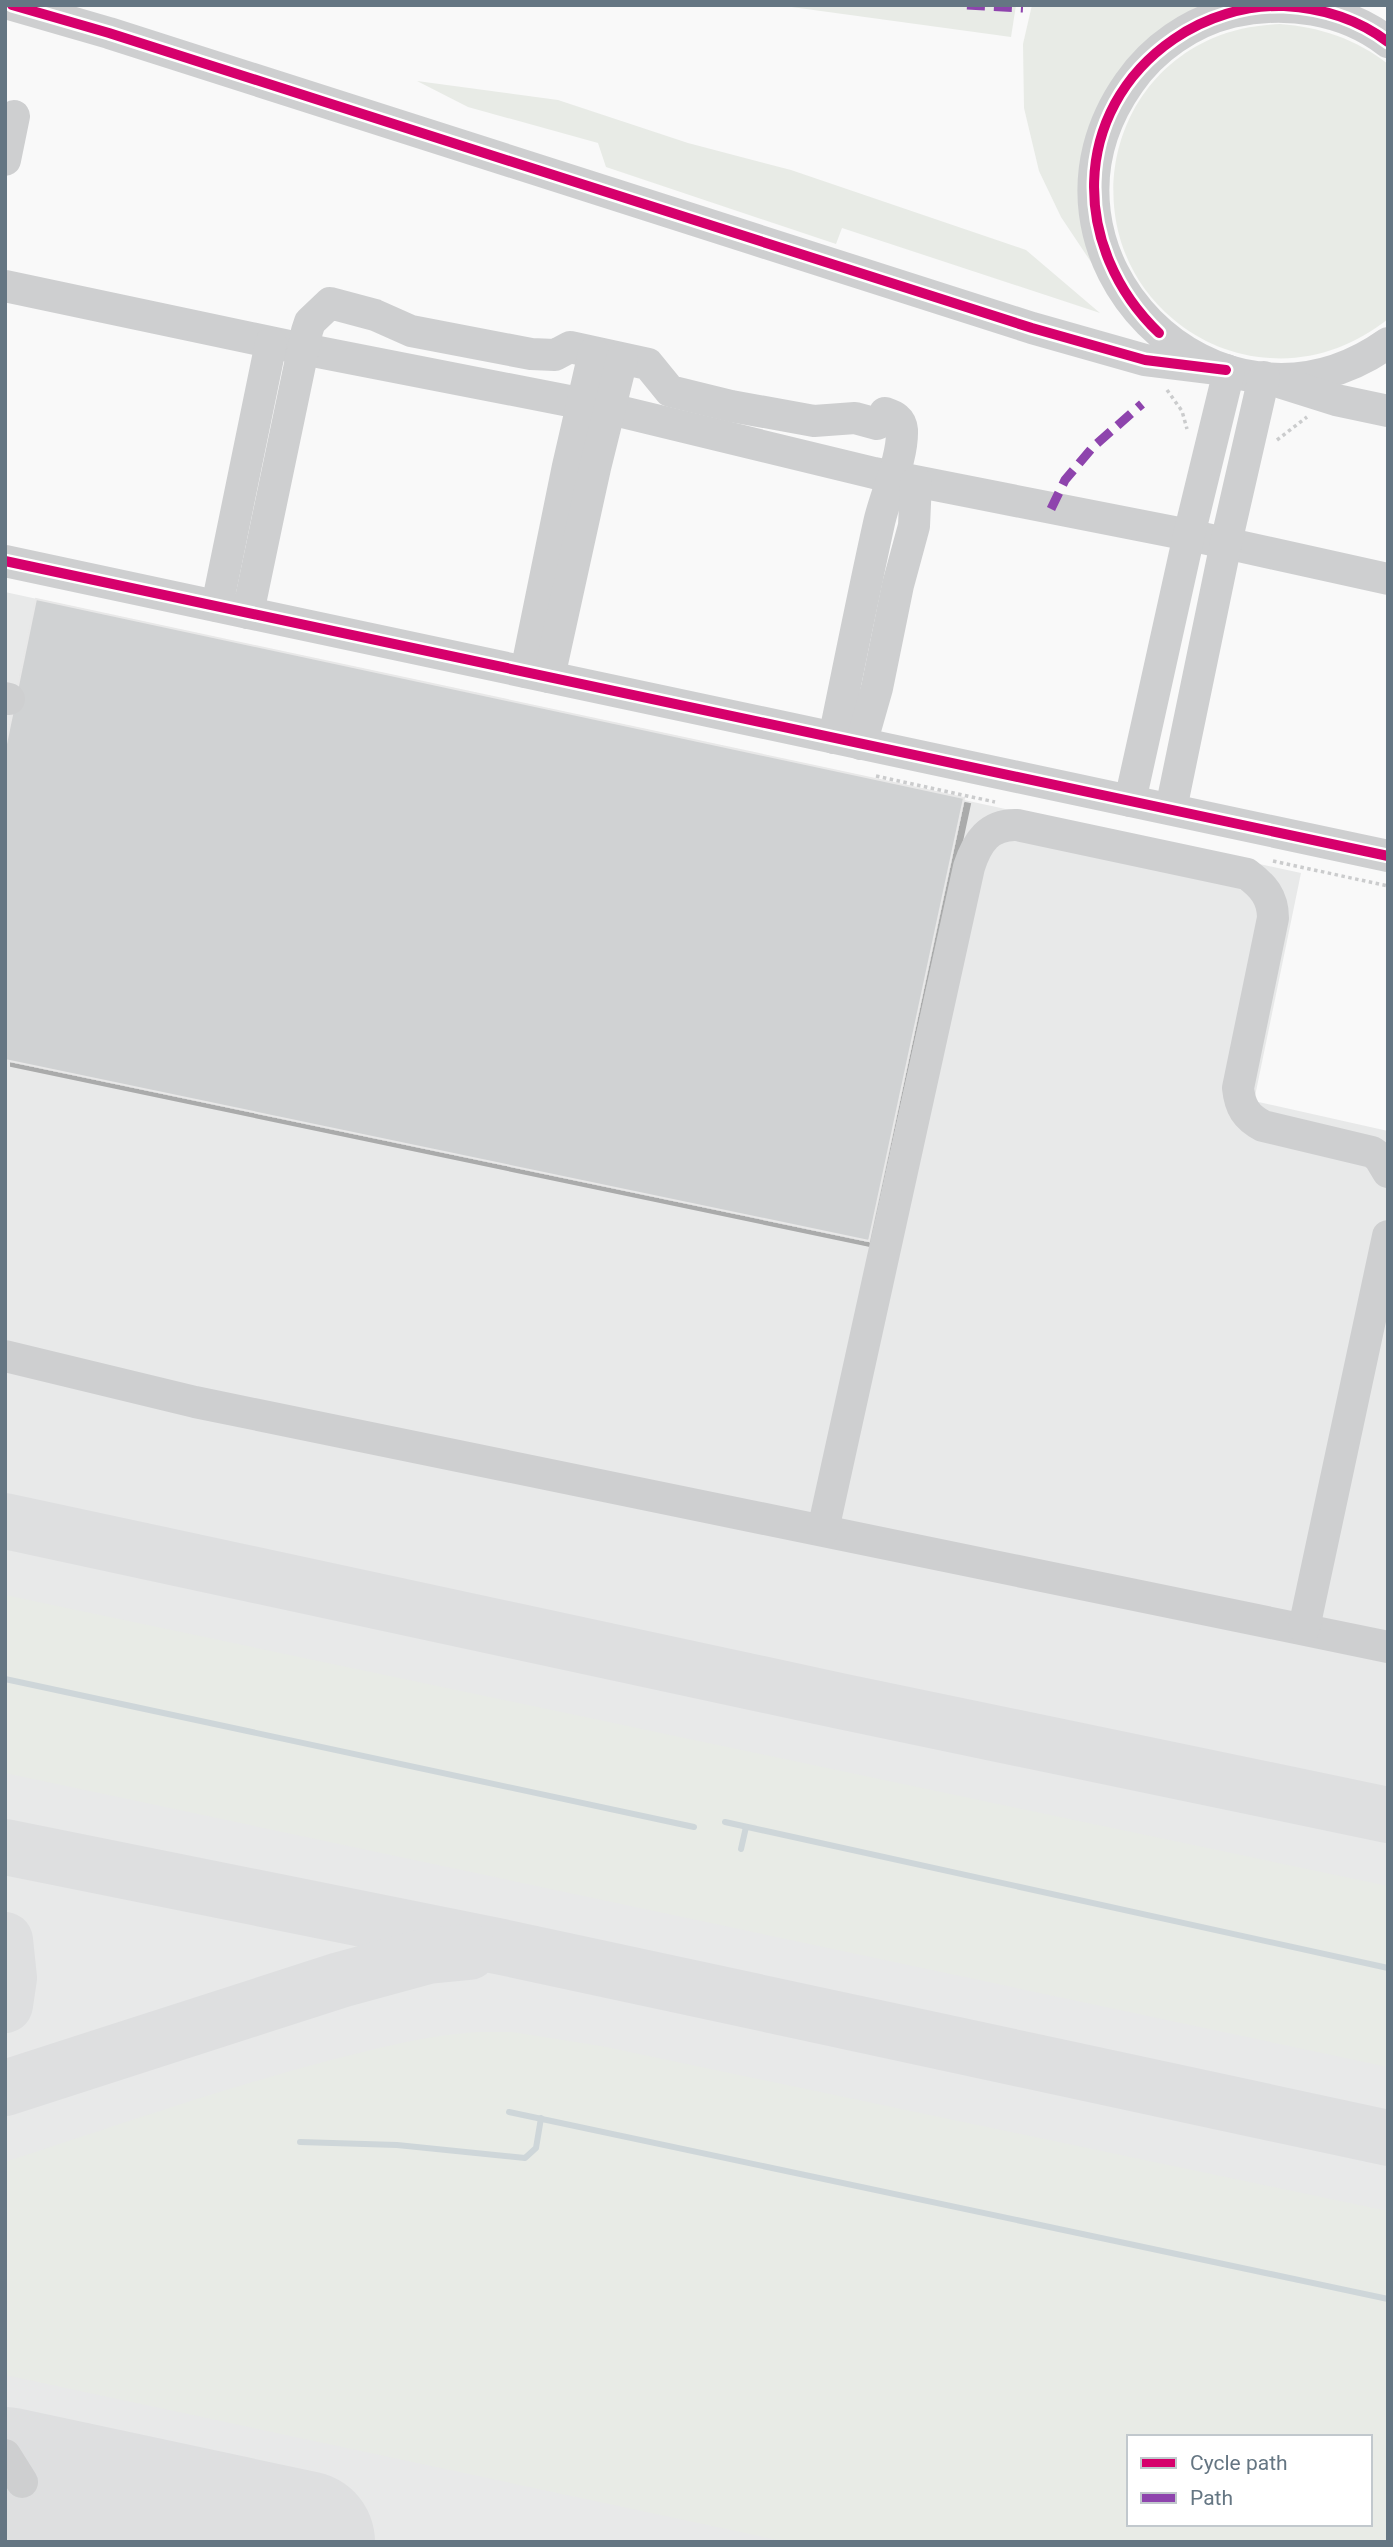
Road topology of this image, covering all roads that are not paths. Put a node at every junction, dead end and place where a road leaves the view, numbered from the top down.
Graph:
1 (12, 5) edge
2 (1277, 6) edge
3 (1383, 31) edge
4 (5, 286) edge
5 (271, 343) junction
6 (1388, 343) edge
7 (303, 349) junction
8 (609, 356) junction
9 (1228, 370) junction
10 (1266, 378) junction
11 (596, 407) junction
12 (1388, 411) edge
13 (904, 480) junction
14 (1189, 535) junction
15 (1226, 543) junction
16 (5, 561) edge
17 (1388, 579) edge
18 (217, 606) junction
19 (248, 613) junction
20 (537, 675) junction
21 (847, 741) junction
22 (1130, 801) junction
23 (1171, 809) junction
24 (1388, 856) edge
25 (1388, 1172) edge
26 (1388, 1236) edge
27 (5, 1356) edge
28 (822, 1530) junction
29 (1304, 1628) junction
30 (1388, 1647) edge
31 (5, 2455) edge
32 (22, 2482) dead end

1 - 9 street
2 - 3 street
2 - 9 street
4 - 5 street
5 - 7 street
5 - 18 street
6 - 10 street
7 - 8 street
7 - 11 street
7 - 19 street
8 - 11 street
8 - 13 street
9 - 10 street
9 - 14 street
10 - 12 street
10 - 15 street
11 - 13 street
11 - 20 street
13 - 14 street
13 - 21 street
14 - 15 street
14 - 22 street
15 - 17 street
15 - 23 street
16 - 18 street
18 - 19 street
19 - 20 street
20 - 21 street
21 - 22 street
22 - 23 street
23 - 24 street
25 - 28 street
26 - 29 street
27 - 28 street
28 - 29 street
29 - 30 street
31 - 32 street

